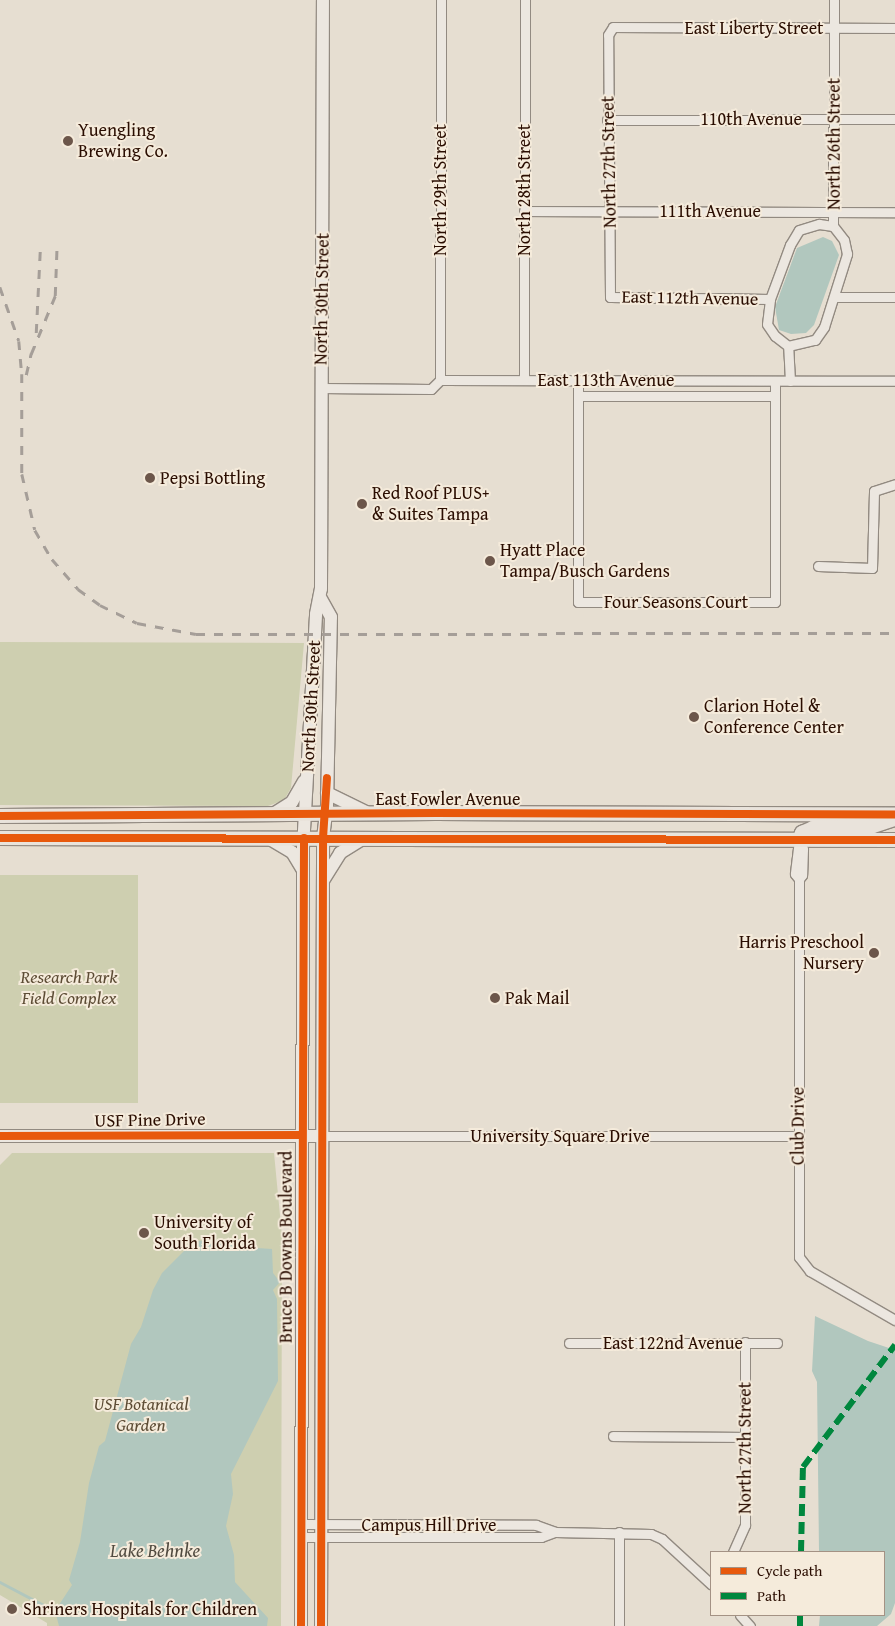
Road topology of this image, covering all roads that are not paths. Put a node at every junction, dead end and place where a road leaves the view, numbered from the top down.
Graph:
1 (323, 0) edge
2 (441, 0) edge
3 (525, 0) edge
4 (834, 0) edge
5 (613, 27) joint
6 (834, 28) junction
7 (895, 28) edge
8 (835, 119) junction
9 (895, 119) edge
10 (607, 120) junction
11 (524, 211) junction
12 (609, 211) junction
13 (834, 212) junction
14 (895, 212) edge
15 (833, 226) junction
16 (610, 297) joint
17 (835, 297) junction
18 (895, 297) edge
19 (770, 299) junction
20 (788, 346) junction
21 (440, 380) junction
22 (524, 380) junction
23 (578, 380) junction
24 (775, 381) junction
25 (790, 381) junction
26 (895, 381) edge
27 (321, 388) junction
28 (578, 396) junction
29 (775, 396) junction
30 (895, 484) edge
31 (818, 566) dead end
32 (321, 599) junction
33 (306, 776) junction
34 (327, 793) junction
35 (273, 814) junction
36 (305, 814) junction
37 (326, 814) junction
38 (368, 814) junction
39 (895, 814) edge
40 (0, 816) edge
41 (895, 819) edge
42 (0, 838) edge
43 (266, 838) junction
44 (304, 838) junction
45 (323, 838) junction
46 (364, 838) junction
47 (799, 840) junction
48 (895, 840) edge
49 (304, 872) junction
50 (323, 881) junction
51 (301, 1135) junction
52 (0, 1136) edge
53 (322, 1136) junction
54 (798, 1136) junction
55 (895, 1320) edge
56 (744, 1342) junction
57 (569, 1343) dead end
58 (777, 1343) dead end
59 (613, 1436) dead end
60 (744, 1437) junction
61 (301, 1530) junction
62 (321, 1531) junction
63 (618, 1532) junction
64 (733, 1551) edge
65 (710, 1580) edge
66 (741, 1616) edge
67 (301, 1626) edge
68 (321, 1626) edge
69 (618, 1626) edge
70 (750, 1626) edge

1 - 27 main road, North 30th Street
2 - 21 street, North 29th Street
3 - 11 street, North 28th Street
4 - 6 street, North 26th Street
5 - 6 street, East Liberty Street
5 - 10 street, North 27th Street
6 - 7 street, East Liberty Street
6 - 8 street, North 26th Street
8 - 9 street, 110th Avenue
8 - 10 street, 110th Avenue
8 - 13 street, North 26th Street
10 - 12 street, North 27th Street
11 - 12 street, 111th Avenue
11 - 22 street, North 28th Street
12 - 13 street, 111th Avenue
12 - 16 street, North 27th Street
13 - 14 street, 111th Avenue
13 - 15 street, North 26th Street
15 - 17 street, North 26th Street
15 - 19 street
16 - 19 street, East 112th Avenue
17 - 18 street
17 - 20 street, North 26th Street
19 - 20 street
20 - 25 street
21 - 22 street, East 113th Avenue
21 - 27 street, East 113th Avenue
22 - 23 street, East 113th Avenue
23 - 24 street, East 113th Avenue
23 - 28 street, Four Seasons Court
24 - 25 street, East 113th Avenue
24 - 29 street, Four Seasons Court
25 - 26 street, East 113th Avenue
27 - 32 main road, North 30th Street
28 - 29 street
28 - 29 street, Four Seasons Court
30 - 31 street
32 - 33 main road, North 30th Street
32 - 34 main road, North 30th Street
33 - 35 main road
33 - 36 main road, North 30th Street
34 - 37 main road, North 30th Street
34 - 38 main road
35 - 36 main road, East Fowler Avenue
35 - 40 main road, East Fowler Avenue
36 - 37 main road, East Fowler Avenue
36 - 44 main road, Bruce B Downs Boulevard
37 - 38 main road, East Fowler Avenue
37 - 45 main road, North 30th Street
38 - 39 main road, East Fowler Avenue
41 - 47 main road
42 - 43 main road
43 - 44 main road
43 - 49 main road
44 - 45 main road
44 - 49 main road, Bruce B Downs Boulevard
45 - 46 main road
45 - 50 main road, Bruce B Downs Boulevard
46 - 47 main road
46 - 50 main road
47 - 48 main road
47 - 54 street, Club Drive
49 - 51 main road, Bruce B Downs Boulevard
50 - 53 main road, Bruce B Downs Boulevard
51 - 52 main road, USF Pine Drive
51 - 53 main road, USF Pine Drive
51 - 61 main road, Bruce B Downs Boulevard
53 - 54 street, University Square Drive
53 - 62 main road, Bruce B Downs Boulevard
54 - 55 street, Club Drive
56 - 57 street, East 122nd Avenue
56 - 58 street, East 122nd Avenue
56 - 60 street, North 27th Street
59 - 60 street
60 - 64 street, North 27th Street
61 - 62 street, Campus Hill Drive
61 - 67 main road, Bruce B Downs Boulevard
62 - 63 street, Campus Hill Drive
62 - 68 main road, Bruce B Downs Boulevard
63 - 65 street, Campus Hill Drive
63 - 69 street
66 - 70 street

